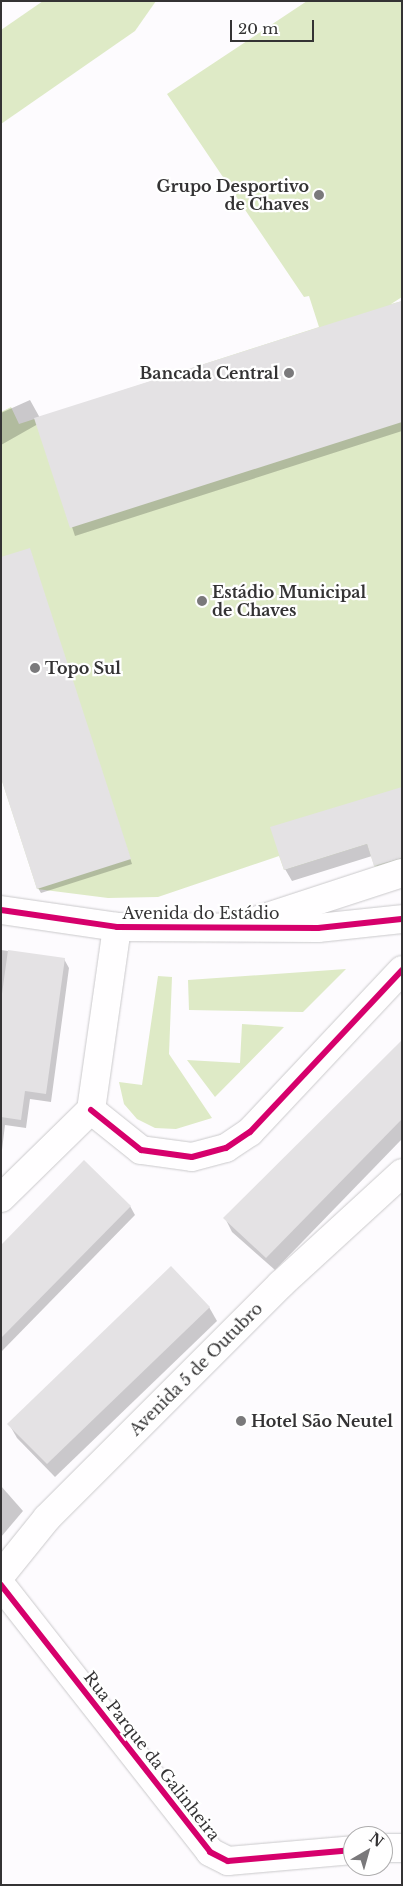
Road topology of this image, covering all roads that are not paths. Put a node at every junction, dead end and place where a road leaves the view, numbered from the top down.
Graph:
1 (402, 873) edge
2 (1, 910) edge
3 (402, 919) edge
4 (238, 926) junction
5 (117, 927) junction
6 (402, 970) edge
7 (91, 1110) junction
8 (402, 1173) edge
9 (1, 1198) edge
10 (1, 1575) edge
11 (1, 1585) edge
12 (343, 1851) edge

1 - 4 street, Avenida do Estádio
2 - 5 street, Avenida do Estádio
3 - 4 street, Avenida do Estádio
4 - 5 street, Avenida do Estádio
5 - 7 street
6 - 7 street
7 - 9 street
8 - 10 street, Avenida 5 de Outubro
11 - 12 street, Rua Parque da Galinheira

